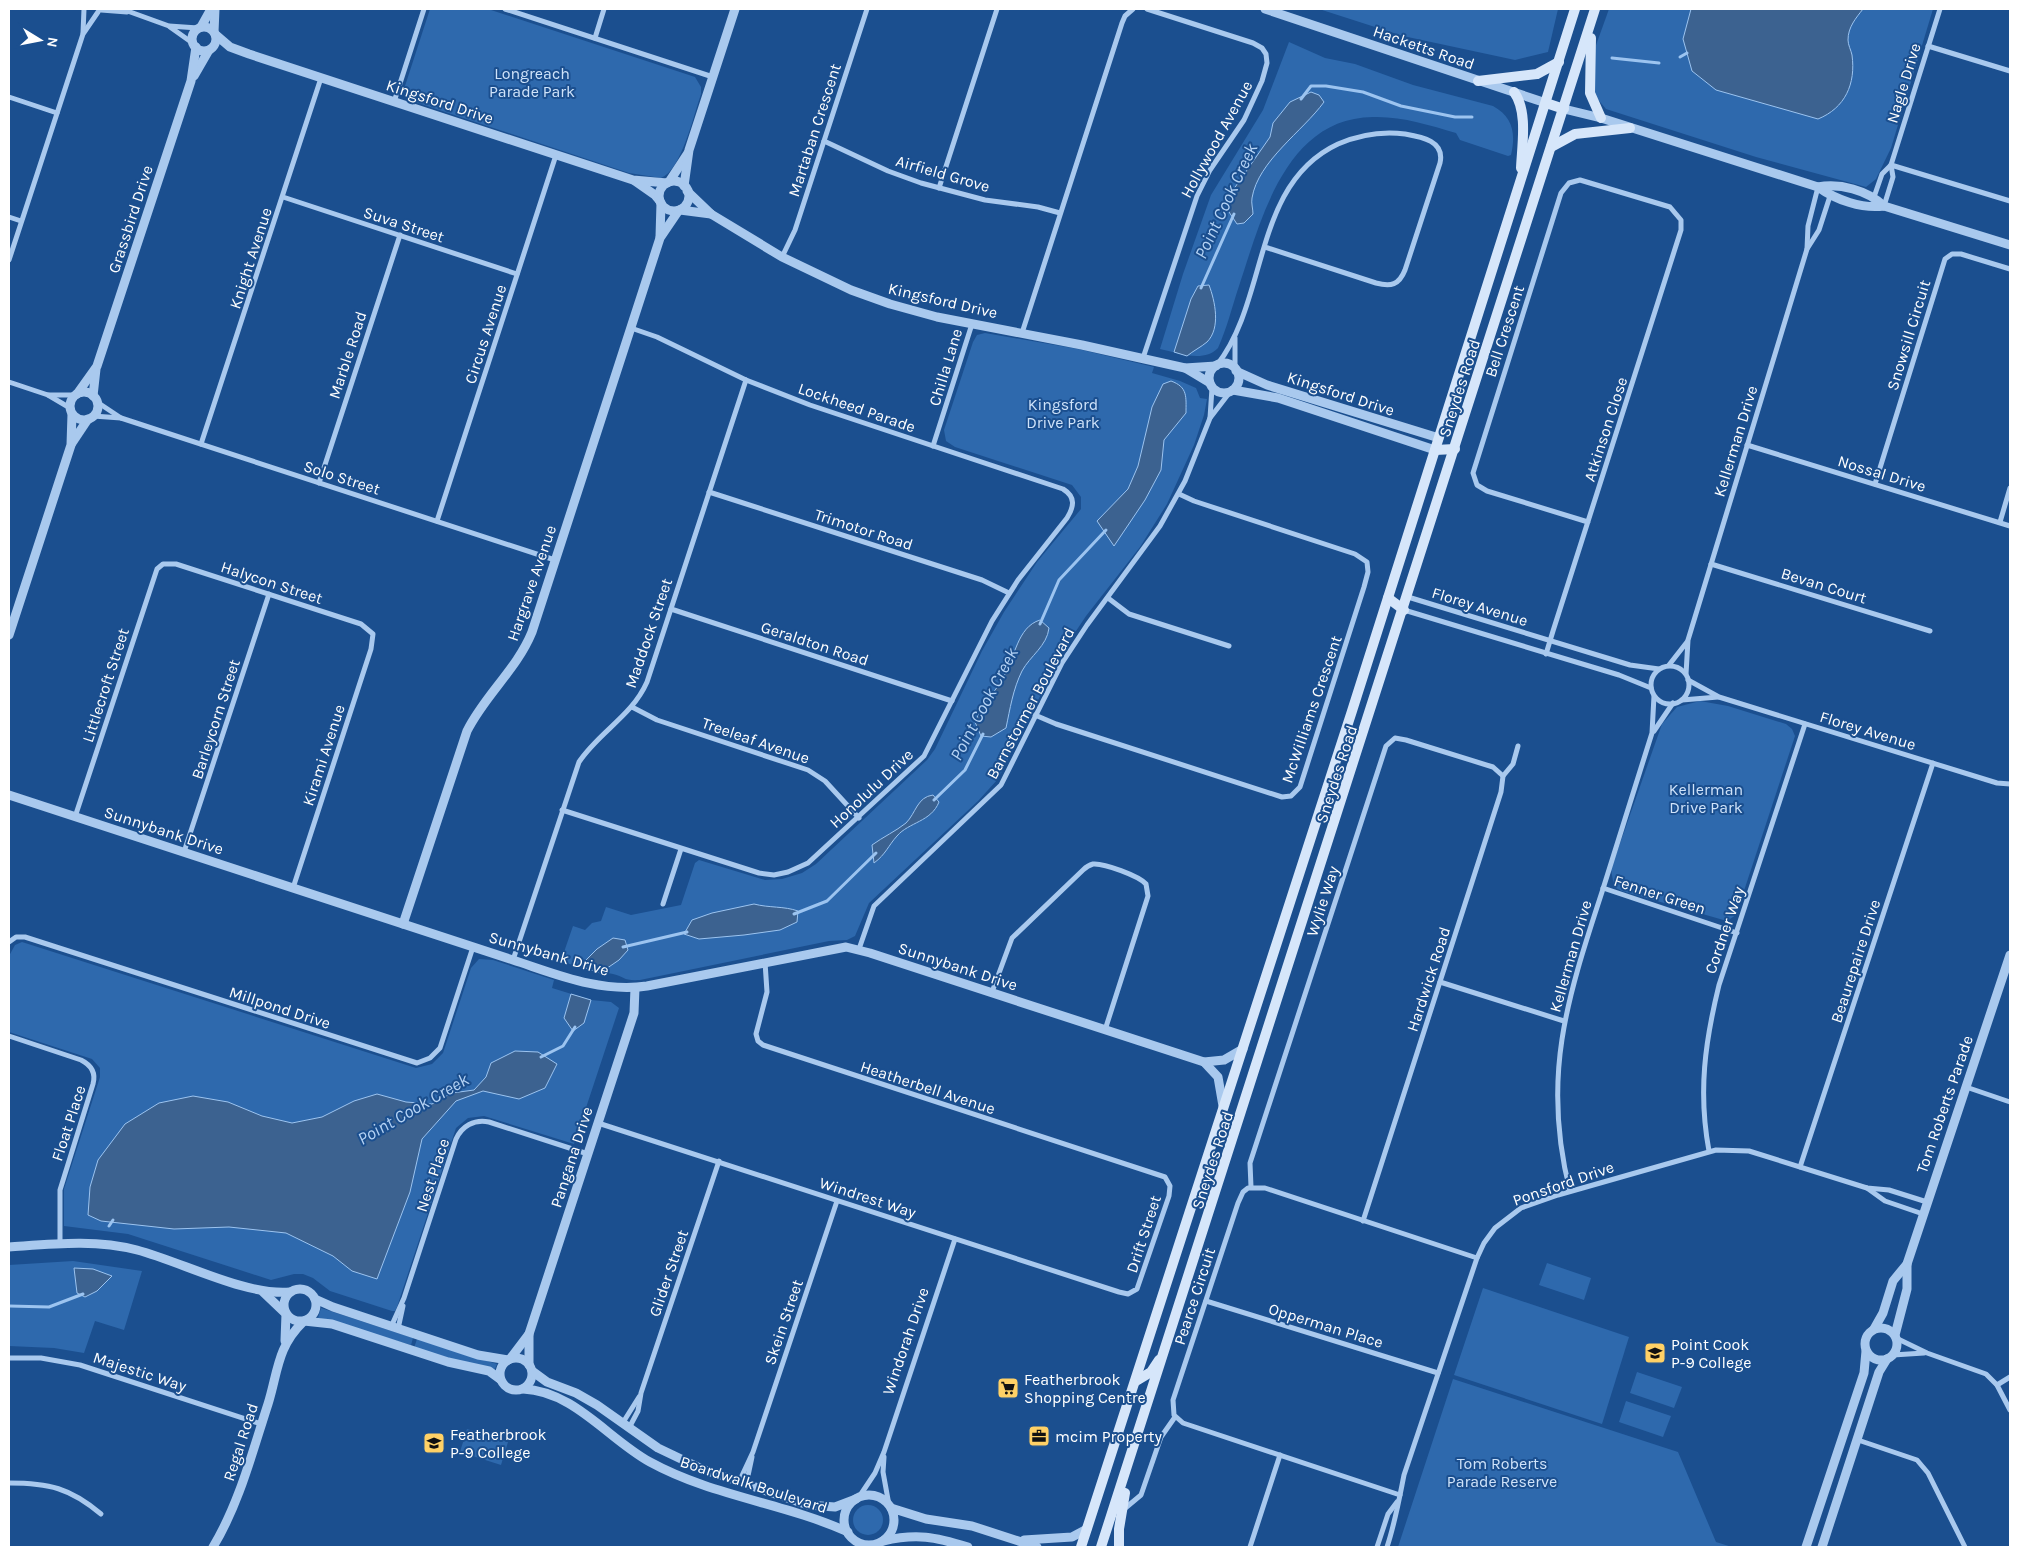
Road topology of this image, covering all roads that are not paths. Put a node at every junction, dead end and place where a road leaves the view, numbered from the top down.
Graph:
1 (84, 9) edge
2 (213, 9) edge
3 (424, 9) edge
4 (505, 9) edge
5 (604, 9) edge
6 (735, 9) edge
7 (867, 9) edge
8 (997, 9) edge
9 (1132, 9) edge
10 (1146, 9) edge
11 (1265, 9) edge
12 (1575, 9) edge
13 (1595, 9) edge
14 (1940, 9) edge
15 (101, 10) edge
16 (125, 10) edge
17 (1592, 19) junction
18 (168, 26) junction
19 (200, 28) junction
20 (215, 33) junction
21 (83, 34) junction
22 (594, 38) junction
23 (195, 46) junction
24 (1928, 46) junction
25 (210, 49) junction
26 (238, 51) junction
27 (1558, 62) junction
28 (2010, 72) edge
29 (713, 77) junction
30 (321, 78) junction
31 (1478, 81) junction
32 (191, 82) junction
33 (1514, 92) junction
34 (9, 97) edge
35 (394, 102) junction
36 (1546, 102) junction
37 (1564, 109) junction
38 (57, 113) junction
39 (1601, 118) junction
40 (1630, 128) junction
41 (824, 141) junction
42 (1551, 147) junction
43 (689, 150) junction
44 (556, 155) junction
45 (1891, 165) junction
46 (633, 180) junction
47 (1520, 182) junction
48 (668, 183) junction
49 (1834, 184) junction
50 (1818, 187) junction
51 (939, 188) junction
52 (686, 189) junction
53 (1830, 196) junction
54 (283, 197) junction
55 (1874, 197) junction
56 (2010, 201) edge
57 (661, 202) junction
58 (1884, 206) junction
59 (1870, 208) junction
60 (679, 210) junction
61 (1677, 212) joint
62 (1060, 213) junction
63 (711, 214) junction
64 (9, 217) edge
65 (21, 221) junction
66 (400, 235) junction
67 (660, 238) junction
68 (2010, 245) edge
69 (1265, 247) junction
70 (1807, 249) junction
71 (782, 258) junction
72 (9, 260) edge
73 (2010, 269) edge
74 (517, 274) junction
75 (972, 324) junction
76 (631, 328) junction
77 (1022, 333) junction
78 (1235, 338) junction
79 (1143, 358) junction
80 (1216, 365) junction
81 (97, 366) junction
82 (1185, 368) junction
83 (1236, 370) junction
84 (746, 380) junction
85 (9, 382) edge
86 (1211, 386) junction
87 (1231, 391) junction
88 (76, 394) junction
89 (48, 395) junction
90 (95, 399) junction
91 (71, 411) junction
92 (90, 418) junction
93 (121, 418) junction
94 (1210, 418) junction
95 (1439, 438) junction
96 (201, 444) junction
97 (71, 445) junction
98 (1747, 445) junction
99 (933, 446) junction
100 (1455, 449) junction
101 (1435, 450) junction
102 (319, 483) junction
103 (1875, 484) junction
104 (2010, 488) edge
105 (709, 492) junction
106 (1179, 494) junction
107 (1073, 502) joint
108 (437, 521) junction
109 (1588, 522) junction
110 (2000, 522) junction
111 (2010, 526) edge
112 (555, 560) junction
113 (163, 564) joint
114 (1711, 564) junction
115 (1009, 593) junction
116 (269, 594) junction
117 (1408, 597) junction
118 (1108, 598) junction
119 (1388, 598) junction
120 (671, 609) junction
121 (1404, 610) junction
122 (1930, 630) dead end
123 (371, 631) joint
124 (9, 635) edge
125 (1688, 640) junction
126 (1550, 641) junction
127 (1229, 646) dead end
128 (1546, 654) junction
129 (1669, 665) junction
130 (1659, 669) junction
131 (1686, 674) junction
132 (1688, 680) junction
133 (1651, 688) junction
134 (1654, 696) junction
135 (1719, 697) junction
136 (1681, 700) junction
137 (952, 701) junction
138 (1673, 703) junction
139 (632, 707) junction
140 (1036, 715) junction
141 (1805, 724) junction
142 (1652, 733) junction
143 (1518, 746) dead end
144 (1933, 763) junction
145 (1502, 776) junction
146 (2010, 784) edge
147 (9, 795) edge
148 (562, 810) junction
149 (75, 817) junction
150 (859, 818) junction
151 (681, 848) junction
152 (184, 852) junction
153 (293, 888) junction
154 (1603, 888) junction
155 (663, 904) dead end
156 (403, 924) junction
157 (1738, 933) junction
158 (9, 942) edge
159 (473, 947) junction
160 (859, 950) junction
161 (2010, 955) edge
162 (513, 960) junction
163 (765, 962) junction
164 (1440, 982) junction
165 (635, 988) junction
166 (992, 992) junction
167 (1564, 1021) junction
168 (1105, 1030) junction
169 (9, 1036) edge
170 (1243, 1049) junction
171 (1204, 1062) junction
172 (1966, 1087) junction
173 (2010, 1102) edge
174 (1224, 1110) junction
175 (598, 1123) junction
176 (1708, 1151) junction
177 (588, 1154) junction
178 (719, 1162) junction
179 (1800, 1167) junction
180 (1167, 1180) joint
181 (1251, 1187) junction
182 (1867, 1188) junction
183 (1570, 1192) junction
184 (837, 1200) junction
185 (1927, 1202) junction
186 (1923, 1214) junction
187 (1363, 1221) junction
188 (955, 1239) junction
189 (60, 1244) junction
190 (9, 1247) edge
191 (1477, 1258) junction
192 (1907, 1264) junction
193 (262, 1292) junction
194 (290, 1292) junction
195 (1131, 1292) joint
196 (315, 1299) junction
197 (1206, 1301) junction
198 (285, 1313) junction
199 (304, 1321) junction
200 (394, 1328) junction
201 (1874, 1329) junction
202 (529, 1334) junction
203 (1171, 1334) junction
204 (1895, 1336) junction
205 (285, 1343) junction
206 (1866, 1351) junction
207 (1927, 1353) junction
208 (1890, 1357) junction
209 (9, 1358) edge
210 (509, 1360) junction
211 (530, 1368) junction
212 (1438, 1373) junction
213 (2010, 1377) edge
214 (500, 1379) junction
215 (1136, 1381) junction
216 (1997, 1385) junction
217 (523, 1389) junction
218 (2010, 1410) edge
219 (1175, 1417) junction
220 (261, 1424) junction
221 (625, 1427) junction
222 (1858, 1440) junction
223 (1134, 1448) junction
224 (884, 1452) junction
225 (1280, 1455) junction
226 (9, 1483) edge
227 (742, 1483) junction
228 (1400, 1494) junction
229 (858, 1498) junction
230 (1397, 1501) junction
231 (890, 1506) junction
232 (1122, 1511) junction
233 (101, 1514) dead end
234 (1111, 1517) junction
235 (1087, 1529) junction
236 (849, 1534) junction
237 (1016, 1540) junction
238 (877, 1544) edge
239 (213, 1547) edge
240 (848, 1547) edge
241 (968, 1547) edge
242 (1037, 1547) edge
243 (1081, 1547) edge
244 (1102, 1547) edge
245 (1119, 1547) edge
246 (1250, 1547) edge
247 (1377, 1547) edge
248 (1387, 1547) edge
249 (1806, 1547) edge
250 (1822, 1547) edge
251 (1965, 1547) edge

1 - 15 street
1 - 21 street
2 - 19 street
2 - 20 street
3 - 35 street
4 - 22 street
5 - 22 street
6 - 29 street
7 - 41 street, Martaban Crescent
8 - 51 street
9 - 62 street
10 - 79 street, Hollywood Avenue
11 - 31 street, Hacketts Road
12 - 27 main road, Sneydes Road
13 - 17 main road, Sneydes Road
14 - 24 street, Nagle Drive
15 - 16 street
15 - 21 street
16 - 18 street
17 - 37 main road, Sneydes Road
17 - 39 main road
18 - 19 street
18 - 23 street
19 - 20 street
19 - 23 street
20 - 25 street
20 - 26 street, Kingsford Drive
21 - 38 street
22 - 29 street
23 - 25 street
23 - 32 street, Grassbird Drive
24 - 28 street
24 - 45 street, Nagle Drive
25 - 26 street, Kingsford Drive
25 - 32 street, Grassbird Drive
26 - 30 street, Kingsford Drive
27 - 31 main road
27 - 36 main road, Sneydes Road
29 - 43 street
30 - 35 street, Kingsford Drive
30 - 54 street, Knight Avenue
31 - 33 street, Hacketts Road
32 - 81 street, Grassbird Drive
33 - 36 street, Hacketts Road
33 - 47 main road
34 - 38 street
35 - 44 street, Kingsford Drive
36 - 37 main road
36 - 47 main road, Sneydes Road
37 - 39 street
37 - 42 main road, Sneydes Road
38 - 65 street
39 - 40 street
40 - 42 main road
40 - 50 street
41 - 51 street, Airfield Grove
41 - 71 street, Martaban Crescent
42 - 100 main road, Sneydes Road
43 - 48 street
43 - 52 street
44 - 46 street, Kingsford Drive
44 - 74 street, Circus Avenue
45 - 55 street, Nagle Drive
45 - 56 street
45 - 58 street, Nagle Drive
46 - 48 street, Kingsford Drive
46 - 57 street, Kingsford Drive
47 - 95 main road, Sneydes Road
48 - 52 street
48 - 57 street
49 - 50 street
49 - 53 street
49 - 55 street
50 - 53 street
50 - 70 street, Kellerman Drive
51 - 62 street, Airfield Grove
52 - 60 street
52 - 63 street, Kingsford Drive
53 - 59 street
53 - 70 street, Kellerman Drive
54 - 66 street, Suva Street
54 - 96 street, Knight Avenue
55 - 58 street
55 - 59 street
57 - 60 street
57 - 67 street, Hargrave Avenue
58 - 59 street
58 - 68 street
60 - 63 street, Kingsford Drive
60 - 67 street, Hargrave Avenue
61 - 109 street, Atkinson Close
61 - 109 street, Bell Crescent
62 - 77 street
63 - 71 street, Kingsford Drive
64 - 65 street
65 - 72 street
66 - 74 street, Suva Street
66 - 102 street, Marble Road
67 - 76 street, Hargrave Avenue
69 - 69 street
69 - 78 street
70 - 98 street, Kellerman Drive
71 - 75 street, Kingsford Drive
73 - 103 street, Snowsill Circuit
74 - 108 street, Circus Avenue
75 - 77 street, Kingsford Drive
75 - 99 street, Chilla Lane
76 - 84 street, Lockheed Parade
76 - 112 street, Hargrave Avenue
77 - 79 street, Kingsford Drive
78 - 80 street
78 - 83 street
79 - 82 street, Kingsford Drive
80 - 82 street, Kingsford Drive
80 - 83 street
80 - 86 street
81 - 88 street, Grassbird Drive
81 - 90 street, Grassbird Drive
82 - 86 street, Kingsford Drive
83 - 87 street
83 - 95 street, Kingsford Drive
84 - 99 street, Lockheed Parade
84 - 105 street, Maddock Street
85 - 89 street
86 - 87 street
86 - 94 street, Barnstormer Boulevard
87 - 94 street, Barnstormer Boulevard
87 - 101 street, Kingsford Drive
88 - 89 street
88 - 90 street
88 - 91 street
89 - 91 street
90 - 92 street
90 - 93 street, Solo Street
91 - 92 street
91 - 97 street
92 - 93 street, Solo Street
92 - 97 street
93 - 96 street, Solo Street
94 - 106 street, Barnstormer Boulevard
95 - 100 main road
95 - 101 main road, Sneydes Road
96 - 102 street, Solo Street
97 - 124 street
98 - 103 street, Nossal Drive
98 - 114 street, Kellerman Drive
99 - 107 street, Lockheed Parade
100 - 101 main road
100 - 117 main road, Sneydes Road
101 - 119 main road, Sneydes Road
102 - 108 street, Solo Street
103 - 110 street, Nossal Drive
104 - 110 street
105 - 115 street, Trimotor Road
105 - 120 street, Maddock Street
106 - 118 street, Barnstormer Boulevard
106 - 140 street, McWilliams Crescent
107 - 115 street, Honolulu Drive
108 - 112 street, Solo Street
109 - 126 street, Atkinson Close
110 - 111 street, Nossal Drive
112 - 156 street, Hargrave Avenue
113 - 116 street, Halycon Street
113 - 149 street, Littlecroft Street
114 - 122 street, Bevan Court
114 - 125 street, Kellerman Drive
115 - 137 street, Honolulu Drive
116 - 123 street, Halycon Street
116 - 152 street, Barleycorn Street
117 - 119 main road
117 - 121 main road, Sneydes Road
117 - 126 street, Florey Avenue
118 - 127 street
118 - 140 street, Barnstormer Boulevard
119 - 121 main road
119 - 170 main road, Sneydes Road
120 - 137 street, Geraldton Road
120 - 139 street, Maddock Street
121 - 128 street, Florey Avenue
121 - 203 main road, Sneydes Road
123 - 153 street, Kirami Avenue
125 - 129 street, Kellerman Drive
125 - 131 street, Kellerman Drive
126 - 128 street, Atkinson Close
126 - 130 street, Florey Avenue
128 - 133 street, Florey Avenue
129 - 130 street
129 - 131 street
130 - 133 street
131 - 132 street
132 - 135 street, Florey Avenue
132 - 136 street
133 - 134 street
134 - 138 street
134 - 142 street, Kellerman Drive
135 - 136 street, Florey Avenue
135 - 141 street, Florey Avenue
136 - 138 street
137 - 150 street, Honolulu Drive
138 - 142 street, Kellerman Drive
139 - 148 street, Maddock Street
139 - 150 street, Treeleaf Avenue
140 - 160 street, Barnstormer Boulevard
141 - 144 street, Florey Avenue
141 - 157 street, Cordner Way
142 - 154 street, Kellerman Drive
143 - 145 street, Hardwick Road
144 - 146 street, Florey Avenue
144 - 179 street, Beaurepaire Drive
145 - 164 street, Hardwick Road
145 - 181 street, Wylie Way
147 - 149 street, Sunnybank Drive
148 - 151 street, Honolulu Drive
148 - 162 street, Maddock Street
149 - 152 street, Sunnybank Drive
150 - 151 street, Honolulu Drive
151 - 155 street
152 - 153 street, Sunnybank Drive
153 - 156 street, Sunnybank Drive
154 - 157 street, Fenner Green
154 - 167 street, Kellerman Drive
156 - 159 street, Sunnybank Drive
157 - 176 street, Cordner Way
158 - 159 street, Millpond Drive
159 - 162 street, Sunnybank Drive
160 - 163 street, Sunnybank Drive
160 - 166 street, Sunnybank Drive
161 - 172 street, Tom Roberts Parade
162 - 165 street, Sunnybank Drive
163 - 165 street, Sunnybank Drive
163 - 180 street, Heatherbell Avenue
164 - 167 street
164 - 187 street, Hardwick Road
165 - 175 street, Pangana Drive
166 - 168 street, Sunnybank Drive
166 - 168 street
167 - 183 street, Kellerman Drive
168 - 171 street, Sunnybank Drive
169 - 189 street, Float Place
170 - 171 street, Sunnybank Drive
170 - 174 main road, Sneydes Road
171 - 174 street
172 - 173 street
172 - 185 street, Tom Roberts Parade
174 - 215 main road, Sneydes Road
175 - 177 street, Pangana Drive
175 - 178 street, Windrest Way
176 - 179 street, Ponsford Drive
176 - 183 street, Ponsford Drive
177 - 200 street, Nest Place
177 - 202 street, Pangana Drive
178 - 184 street, Windrest Way
178 - 221 street, Glider Street
179 - 182 street, Ponsford Drive
180 - 195 street, Drift Street
181 - 187 street
181 - 197 street, Pearce Circuit
182 - 185 street, Ponsford Drive
182 - 186 street, Ponsford Drive
183 - 191 street, Ponsford Drive
184 - 188 street, Windrest Way
184 - 227 street, Skein Street
185 - 186 street, Tom Roberts Parade
186 - 192 street, Tom Roberts Parade
187 - 191 street
188 - 195 street, Windrest Way
188 - 224 street, Windorah Drive
189 - 190 street
189 - 193 street
191 - 212 street, Ponsford Drive
192 - 201 street, Tom Roberts Parade
192 - 204 street, Tom Roberts Parade
193 - 194 street
193 - 198 street
194 - 196 street
194 - 198 street
196 - 199 street
196 - 200 street
197 - 212 street, Opperman Place
197 - 219 street, Pearce Circuit
198 - 199 street
198 - 205 street, Regal Road
199 - 205 street, Regal Road
199 - 214 street
200 - 210 street
201 - 204 street
201 - 206 street
202 - 210 street, Pangana Drive
202 - 211 street, Pangana Drive
203 - 215 main road
203 - 223 main road, Sneydes Road
204 - 207 street
204 - 208 street
205 - 220 street, Regal Road
206 - 208 street
206 - 249 street
207 - 208 street
207 - 216 street
208 - 222 street
209 - 220 street, Majestic Way
210 - 211 street
210 - 214 street
211 - 217 street
211 - 221 street, Boardwalk Boulevard
212 - 228 street, Ponsford Drive
213 - 216 street
214 - 217 street
215 - 235 main road, Sneydes Road
216 - 218 street
217 - 236 street, Boardwalk Boulevard
219 - 225 street
219 - 232 street
220 - 239 street, Regal Road
221 - 227 street, Boardwalk Boulevard
222 - 250 street
222 - 251 street
223 - 232 main road
223 - 234 main road, Sneydes Road
224 - 229 street, Windorah Drive
224 - 231 street, Windorah Drive
225 - 228 street
225 - 246 street
226 - 233 street
227 - 229 street, Boardwalk Boulevard
228 - 230 street, Ponsford Drive
229 - 231 street
229 - 236 street
230 - 247 street, Ponsford Drive
230 - 248 street, Ponsford Drive
231 - 237 street
231 - 238 street
232 - 234 street
232 - 245 main road
234 - 244 main road, Sneydes Road
235 - 237 street
235 - 243 main road, Sneydes Road
236 - 238 street
236 - 240 street
237 - 242 street
238 - 241 street

